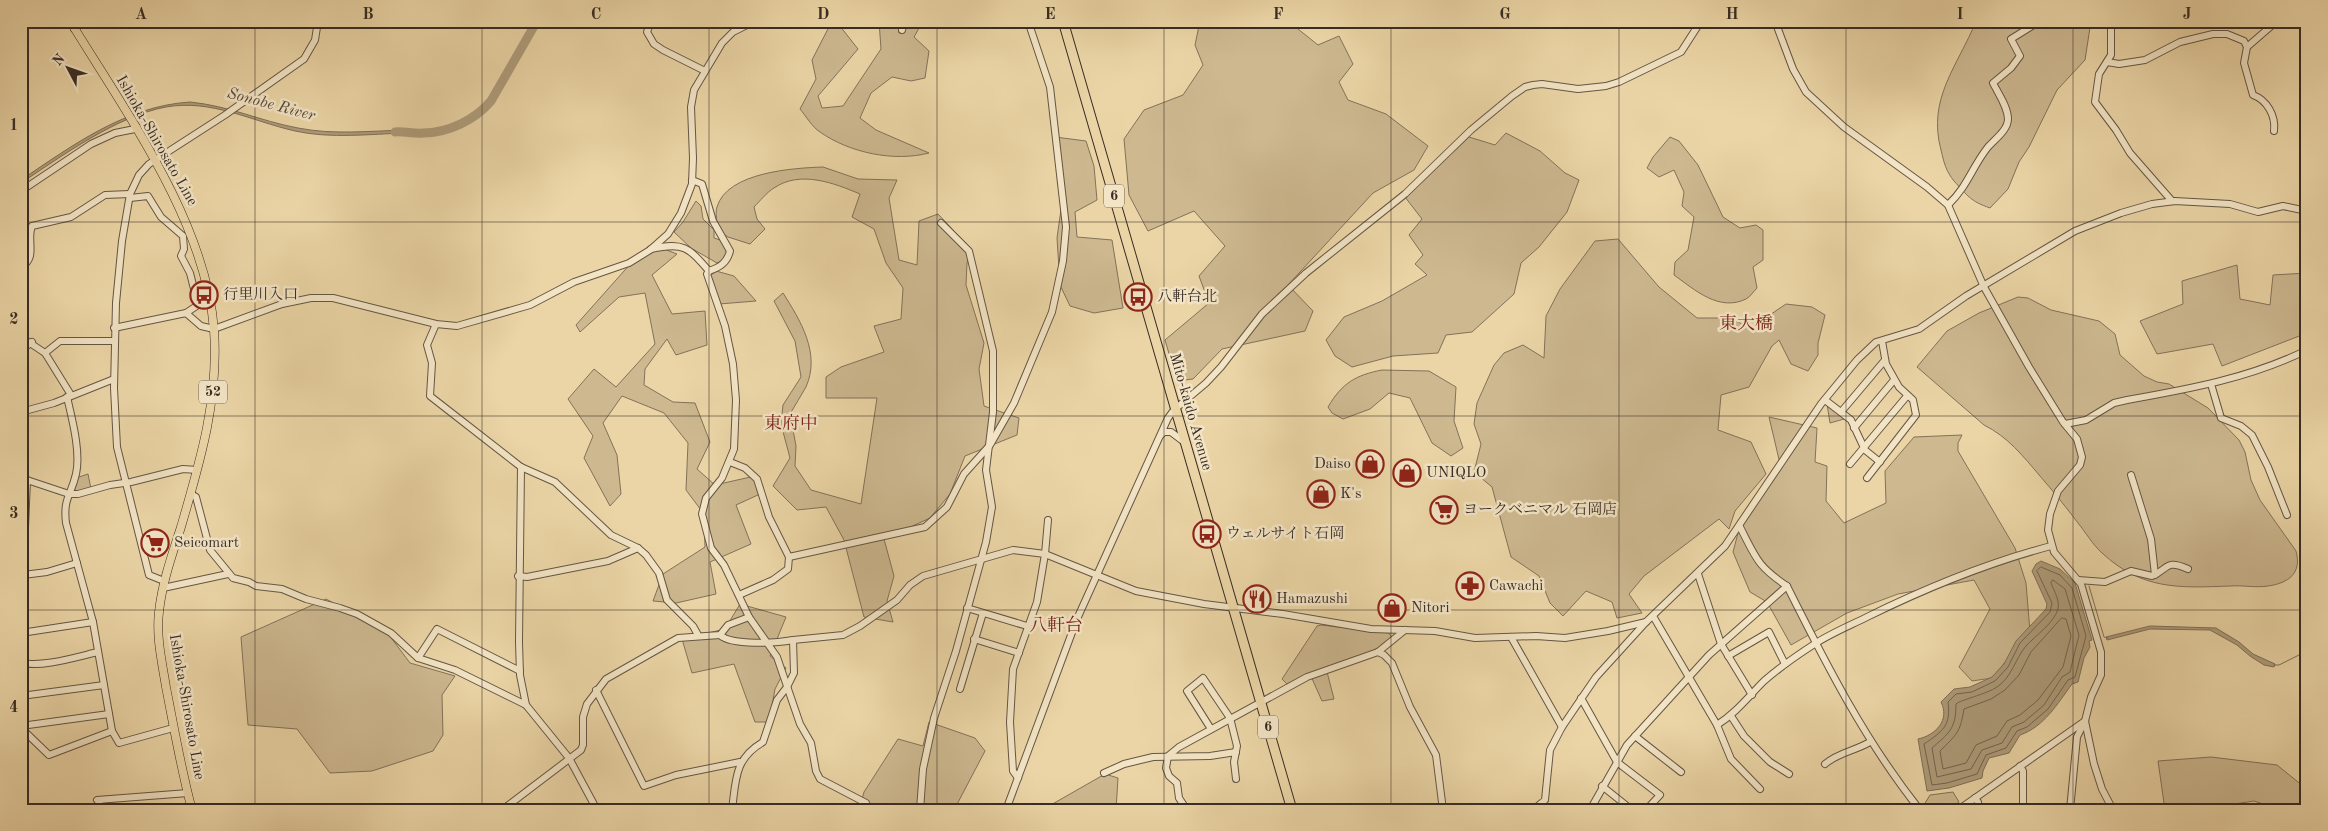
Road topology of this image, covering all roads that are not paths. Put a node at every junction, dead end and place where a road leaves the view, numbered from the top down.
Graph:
1 (70, 21) edge
2 (85, 21) edge
3 (318, 21) edge
4 (650, 21) edge
5 (755, 21) edge
6 (904, 21) edge
7 (1028, 21) edge
8 (1063, 21) edge
9 (1701, 21) edge
10 (1775, 21) edge
11 (2040, 21) edge
12 (2111, 21) edge
13 (2277, 21) edge
14 (74, 29) junction
15 (902, 30) dead end
16 (2247, 47) junction
17 (2107, 62) junction
18 (705, 71) junction
19 (134, 127) junction
20 (2274, 131) dead end
21 (154, 160) junction
22 (692, 180) junction
23 (21, 191) edge
24 (130, 196) junction
25 (2172, 201) junction
26 (1948, 205) junction
27 (2307, 211) edge
28 (941, 223) dead end
29 (650, 250) junction
30 (21, 267) edge
31 (709, 271) junction
32 (1984, 287) junction
33 (210, 304) junction
34 (198, 305) junction
35 (186, 313) junction
36 (436, 324) junction
37 (114, 328) junction
38 (214, 329) junction
39 (21, 337) edge
40 (114, 341) junction
41 (1882, 341) junction
42 (32, 342) junction
43 (21, 350) edge
44 (2307, 350) edge
45 (45, 353) junction
46 (1885, 360) junction
47 (114, 379) junction
48 (1894, 380) junction
49 (2211, 384) junction
50 (69, 396) junction
51 (1907, 396) junction
52 (1825, 400) junction
53 (1174, 410) junction
54 (21, 412) edge
55 (1841, 412) junction
56 (2065, 424) junction
57 (1854, 428) junction
58 (1160, 435) junction
59 (1183, 441) junction
60 (990, 444) junction
61 (1864, 448) junction
62 (730, 462) junction
63 (1880, 462) junction
64 (1850, 464) dead end
65 (520, 467) junction
66 (198, 470) junction
67 (2131, 475) dead end
68 (1867, 478) dead end
69 (24, 479) edge
70 (126, 481) junction
71 (69, 494) junction
72 (190, 494) junction
73 (2287, 515) dead end
74 (1048, 520) dead end
75 (1740, 527) junction
76 (21, 530) edge
77 (2051, 546) junction
78 (638, 548) junction
79 (1045, 554) junction
80 (789, 557) junction
81 (981, 559) junction
82 (21, 563) edge
83 (77, 563) junction
84 (2188, 569) dead end
85 (228, 574) junction
86 (1698, 574) junction
87 (1096, 575) junction
88 (2155, 575) junction
89 (518, 576) junction
90 (2078, 580) junction
91 (164, 585) junction
92 (1787, 586) junction
93 (739, 595) junction
94 (966, 608) junction
95 (1234, 608) junction
96 (983, 613) junction
97 (1653, 616) junction
98 (749, 617) junction
99 (93, 622) junction
100 (1646, 622) junction
101 (1027, 626) junction
102 (1405, 630) junction
103 (21, 633) edge
104 (698, 635) junction
105 (720, 635) junction
106 (1511, 637) junction
107 (974, 639) junction
108 (793, 640) junction
109 (1815, 643) junction
110 (768, 644) junction
111 (1721, 644) junction
112 (98, 652) junction
113 (1378, 652) junction
114 (1020, 653) junction
115 (1728, 656) junction
116 (418, 658) junction
117 (21, 662) edge
118 (1785, 664) junction
119 (520, 671) junction
120 (1688, 678) junction
121 (104, 685) junction
122 (787, 687) junction
123 (960, 689) dead end
124 (596, 690) junction
125 (1752, 694) junction
126 (21, 696) edge
127 (1582, 698) junction
128 (1261, 700) junction
129 (526, 705) junction
130 (108, 714) junction
131 (1731, 716) junction
132 (1230, 718) junction
133 (2085, 721) junction
134 (1717, 725) junction
135 (21, 727) edge
136 (1562, 727) junction
137 (173, 728) junction
138 (1212, 730) junction
139 (112, 731) junction
140 (1635, 736) junction
141 (1870, 742) junction
142 (1236, 752) junction
143 (1168, 756) junction
144 (569, 758) junction
145 (740, 762) junction
146 (1617, 762) junction
147 (1825, 764) dead end
148 (2020, 766) junction
149 (1680, 772) dead end
150 (1104, 773) dead end
151 (1789, 774) dead end
152 (1018, 778) junction
153 (1236, 779) dead end
154 (1602, 786) junction
155 (1760, 789) dead end
156 (188, 794) junction
157 (1975, 798) junction
158 (105, 810) edge
159 (192, 810) edge
160 (502, 810) edge
161 (597, 810) edge
162 (732, 810) edge
163 (869, 810) edge
164 (920, 810) edge
165 (1006, 810) edge
166 (1187, 810) edge
167 (1292, 810) edge
168 (1443, 810) edge
169 (1533, 810) edge
170 (1590, 810) edge
171 (1632, 810) edge
172 (1646, 810) edge
173 (1920, 810) edge
174 (1958, 810) edge
175 (1978, 810) edge
176 (2023, 810) edge
177 (2070, 810) edge
178 (2113, 810) edge

1 - 14 main road, Ishioka-Shirosato Line / 52
2 - 14 street
3 - 21 street
4 - 18 street
5 - 18 street
6 - 15 street
7 - 60 street
8 - 53 highway, Mito-kaido Avenue / 6
9 - 53 street
10 - 26 street
11 - 26 street
12 - 17 street
13 - 16 street
14 - 19 main road, Ishioka-Shirosato Line / 52
16 - 17 street
16 - 20 street
17 - 25 street
18 - 22 street
19 - 21 main road, Ishioka-Shirosato Line / 52
19 - 23 street
21 - 24 street
21 - 33 main road, Ishioka-Shirosato Line / 52
22 - 29 street
22 - 31 street
24 - 30 street
24 - 34 street
24 - 37 street
25 - 27 street
25 - 32 street
26 - 32 street
28 - 60 street
29 - 31 street
29 - 36 street
31 - 62 street
32 - 41 street
32 - 56 street
33 - 34 street
33 - 38 main road, Ishioka-Shirosato Line / 52
34 - 35 street
35 - 37 street
35 - 38 street
36 - 38 street
36 - 65 street
37 - 40 street
38 - 66 main road, Ishioka-Shirosato Line / 52
39 - 42 street
40 - 45 street
40 - 47 street
41 - 46 street
41 - 52 street
42 - 43 street
42 - 45 street
44 - 49 street
45 - 50 street
46 - 48 street
46 - 55 street
47 - 50 street
47 - 70 street
48 - 51 street
48 - 57 street
49 - 56 street
49 - 73 street
50 - 54 street
50 - 71 street
51 - 61 street
51 - 63 street
52 - 55 street
52 - 75 street
53 - 58 street
53 - 59 highway, Mito-kaido Avenue / 6
55 - 57 street
56 - 77 street
57 - 61 street
58 - 59 street
58 - 87 street
59 - 95 highway, Mito-kaido Avenue / 6
60 - 80 street
60 - 81 street
61 - 63 street
61 - 64 street
62 - 80 street
62 - 93 street
63 - 68 street
65 - 78 street
65 - 89 street
66 - 70 street
66 - 72 main road, Ishioka-Shirosato Line / 52
67 - 88 street
69 - 71 street
69 - 76 street
70 - 71 street
70 - 91 street
71 - 83 street
72 - 85 street
72 - 91 main road, Ishioka-Shirosato Line / 52
74 - 79 street
75 - 86 street
75 - 92 street
77 - 90 street
77 - 109 street
78 - 89 street
78 - 104 street
79 - 81 street
79 - 87 street
79 - 101 street
80 - 93 street
81 - 94 street
81 - 108 street
82 - 83 street
83 - 99 street
84 - 88 street
85 - 91 street
85 - 116 street
86 - 97 street
86 - 111 street
87 - 95 street
87 - 152 street
88 - 90 street
89 - 119 street
90 - 133 street
91 - 137 main road, Ishioka-Shirosato Line / 52
92 - 109 street
92 - 111 street
93 - 98 street
94 - 96 street
94 - 164 street
95 - 102 street
95 - 128 highway, Mito-kaido Avenue / 6
96 - 101 street
96 - 107 street
97 - 100 street
97 - 120 street
98 - 105 street
98 - 110 street
99 - 103 street
99 - 112 street
100 - 106 street
100 - 127 street
101 - 114 street
102 - 106 street
102 - 113 street
104 - 105 street
104 - 124 street
105 - 110 street
106 - 136 street
107 - 114 street
107 - 123 street
108 - 110 street
108 - 122 street
109 - 118 street
109 - 141 street
110 - 122 street
111 - 115 street
111 - 120 street
112 - 117 street
112 - 121 street
113 - 128 street
113 - 168 street
114 - 152 street
115 - 118 street
115 - 125 street
116 - 119 street
116 - 129 street
118 - 125 street
119 - 129 street
120 - 134 street
120 - 140 street
121 - 126 street
121 - 130 street
122 - 145 street
122 - 163 street
124 - 144 street
124 - 145 street
125 - 131 street
127 - 136 street
127 - 146 street
128 - 132 street
128 - 167 highway, Mito-kaido Avenue / 6
129 - 144 street
130 - 135 street
130 - 139 street
131 - 134 street
131 - 151 street
132 - 138 street
132 - 138 street
132 - 142 street
133 - 148 street
133 - 177 street
133 - 178 street
134 - 155 street
135 - 139 street
136 - 169 street
137 - 139 street
137 - 156 main road, Ishioka-Shirosato Line / 52
138 - 143 street
140 - 146 street
140 - 149 street
141 - 147 street
141 - 173 street
142 - 143 street
142 - 153 street
143 - 150 street
143 - 166 street
144 - 160 street
144 - 161 street
145 - 162 street
146 - 154 street
146 - 172 street
148 - 157 street
148 - 176 street
152 - 165 street
154 - 170 street
154 - 171 street
156 - 158 street
156 - 159 main road, Ishioka-Shirosato Line / 52
157 - 174 street
157 - 175 street

